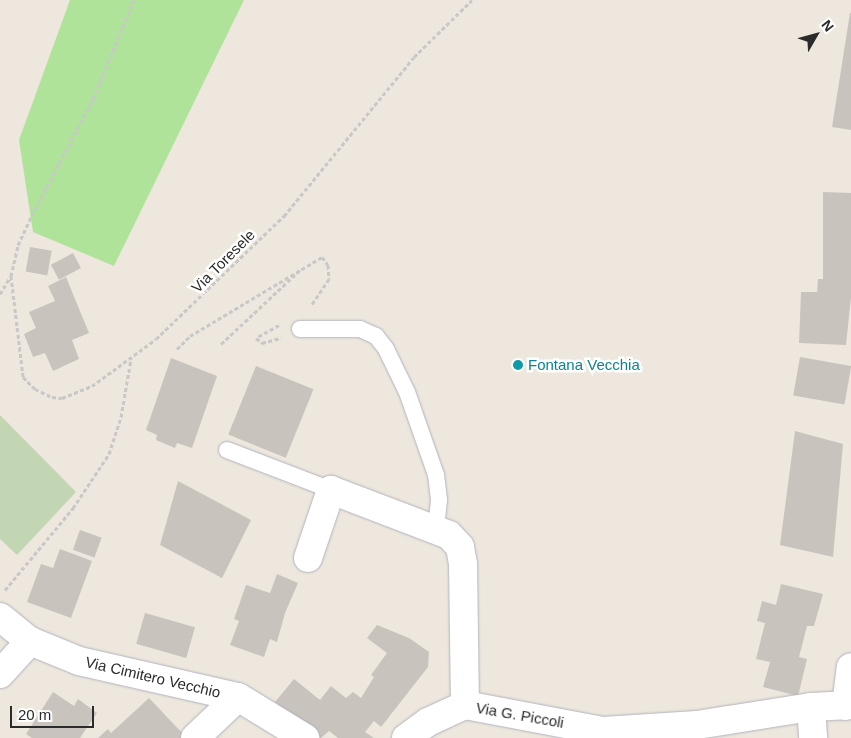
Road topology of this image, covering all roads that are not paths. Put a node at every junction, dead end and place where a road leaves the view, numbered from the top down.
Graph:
1 (297, 321) road end
2 (227, 450) dead end
3 (331, 490) junction
4 (436, 530) junction
5 (308, 558) dead end
6 (0, 617) edge
7 (30, 641) junction
8 (851, 667) edge
9 (0, 674) edge
10 (238, 697) junction
11 (465, 705) junction
12 (848, 705) edge
13 (811, 707) junction
14 (195, 738) edge
15 (306, 738) edge
16 (406, 738) edge
17 (813, 738) edge

1 - 4 lane
2 - 3 lane
3 - 4 street
3 - 5 street
4 - 11 street
6 - 7 street, Via Cimitero Vecchio
7 - 9 street
7 - 10 street, Via Cimitero Vecchio
8 - 12 street
10 - 14 street
10 - 15 street, Via Cimitero Vecchio
11 - 13 street, Via G. Piccoli
11 - 16 street, Via G. Piccoli
12 - 13 street, Via G. Piccoli
13 - 17 street

